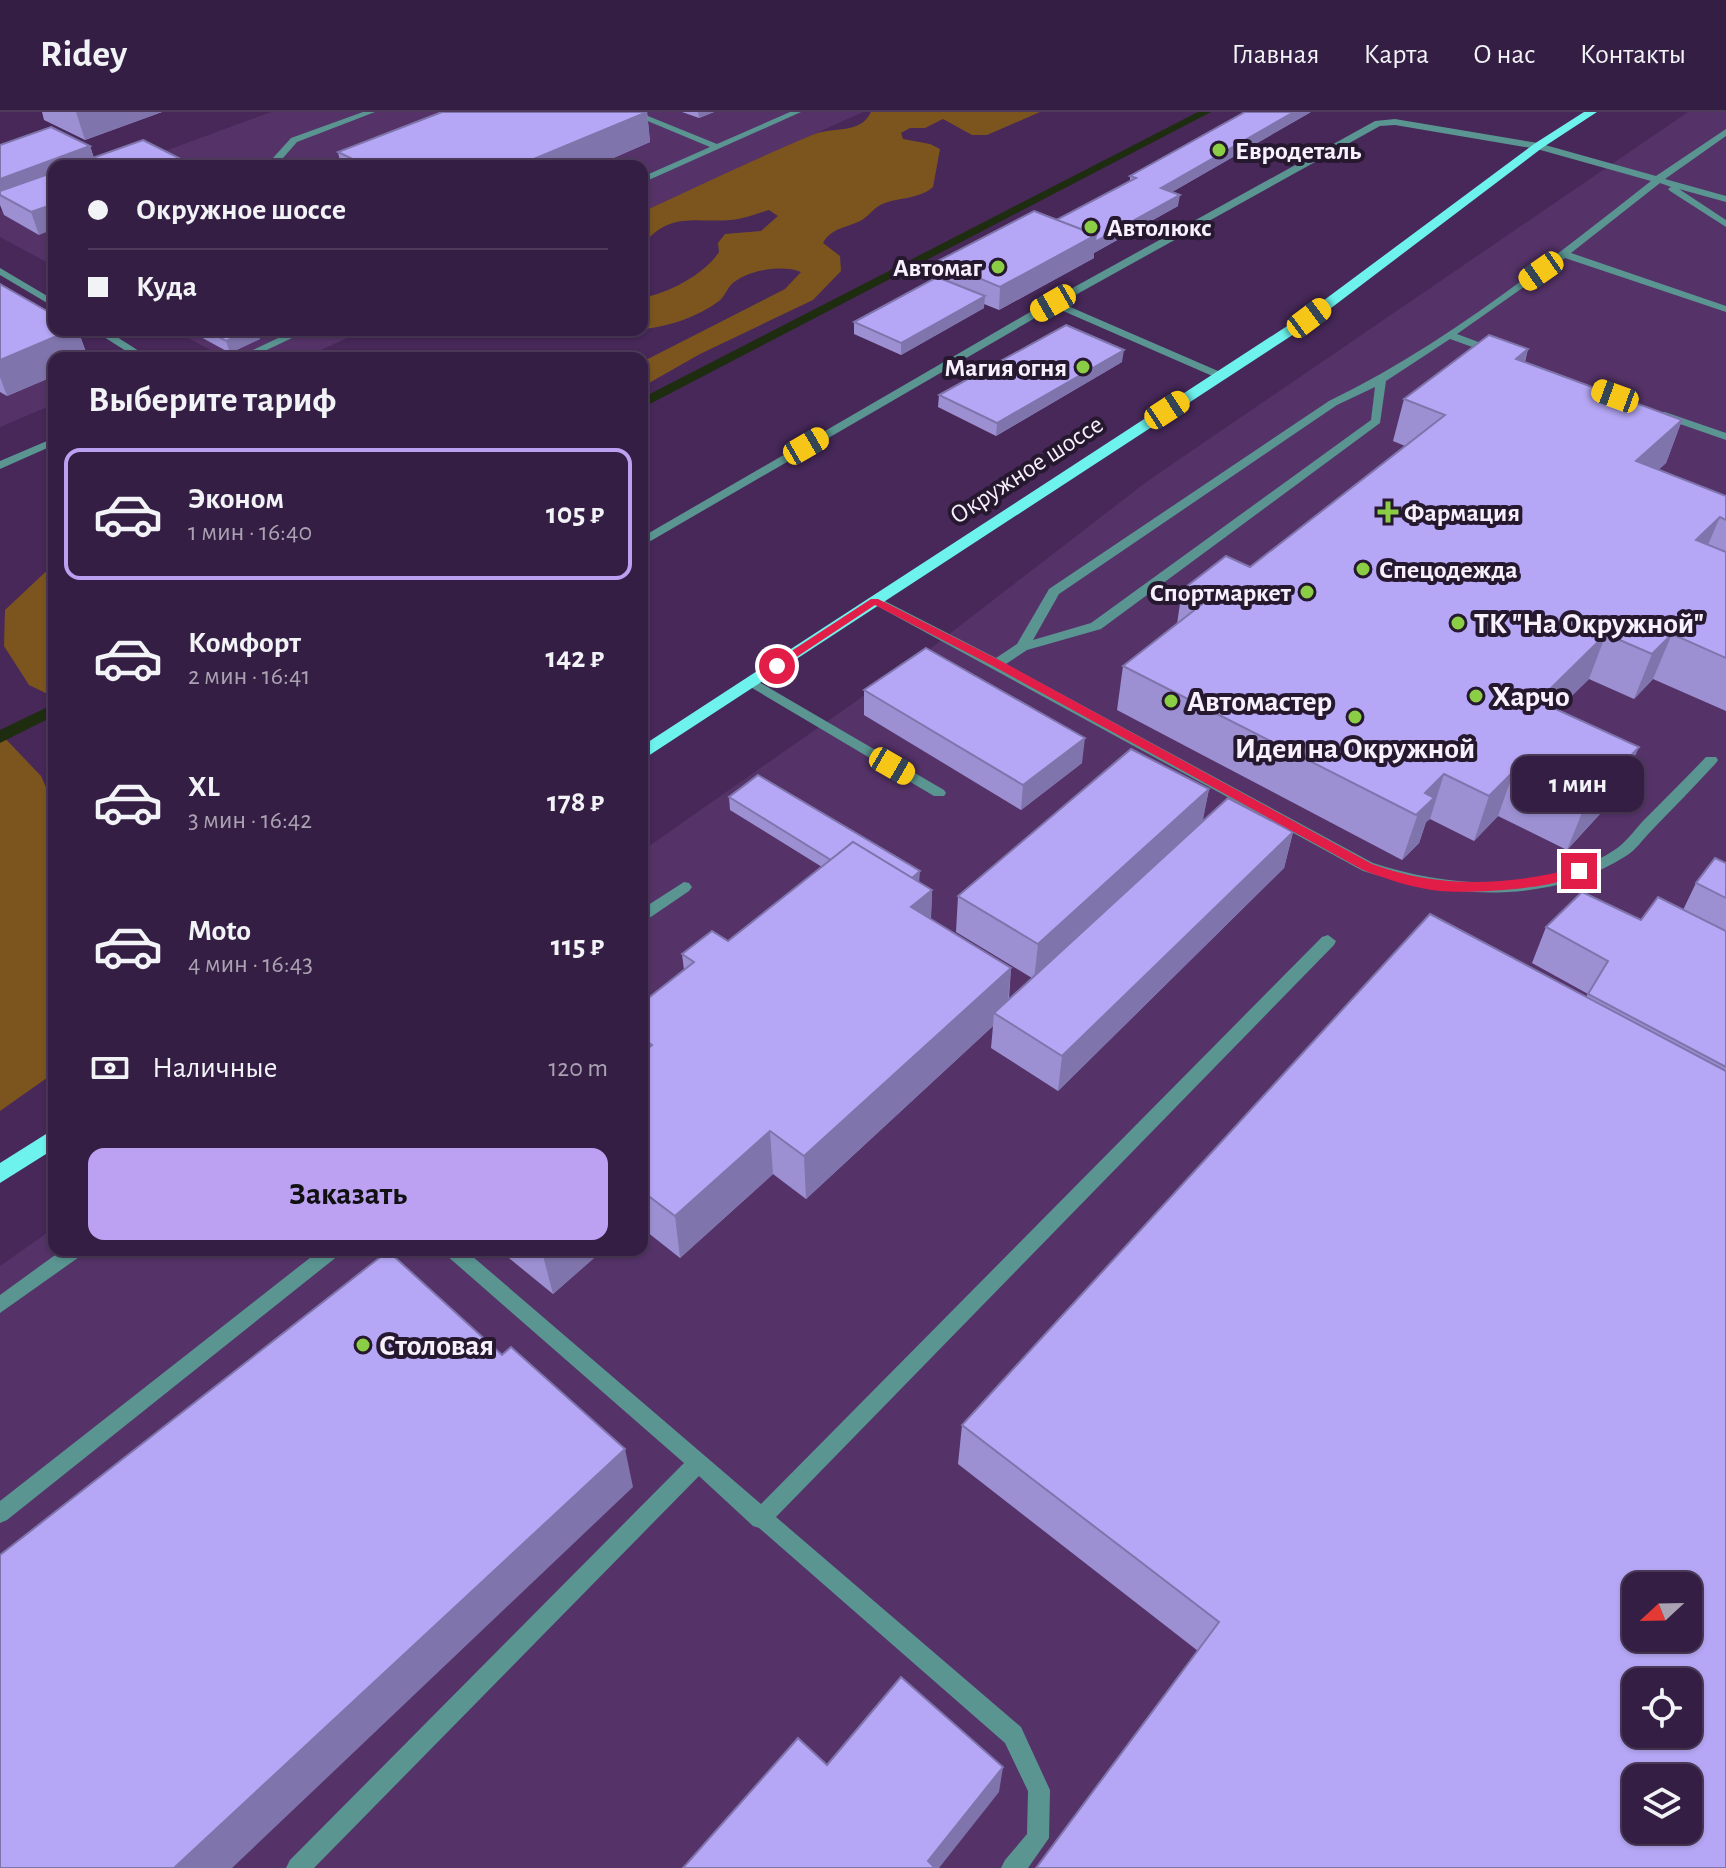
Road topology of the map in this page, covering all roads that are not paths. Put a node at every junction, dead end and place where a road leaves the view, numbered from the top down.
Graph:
1 (371, 112) edge
2 (630, 112) edge
3 (797, 112) edge
4 (1592, 112) edge
5 (1726, 132) edge
6 (1538, 146) junction
7 (718, 147) junction
8 (279, 160) edge
9 (648, 177) edge
10 (1659, 179) junction
11 (1726, 199) edge
12 (1726, 224) edge
13 (1564, 254) junction
14 (0, 271) edge
15 (48, 300) edge
16 (1053, 303) junction
17 (1726, 309) edge
18 (1449, 335) junction
19 (108, 336) edge
20 (290, 336) edge
21 (135, 352) edge
22 (254, 352) edge
23 (1508, 357) edge
24 (1221, 376) junction
25 (1381, 380) junction
26 (1653, 410) edge
27 (1726, 437) edge
28 (48, 444) edge
29 (0, 465) edge
30 (648, 539) edge
31 (874, 601) junction
32 (1022, 647) junction
33 (997, 664) junction
34 (752, 682) junction
35 (648, 750) edge
36 (1711, 760) dead end
37 (939, 793) dead end
38 (684, 887) dead end
39 (648, 913) edge
40 (1328, 941) dead end
41 (48, 1142) edge
42 (0, 1174) edge
43 (68, 1256) edge
44 (325, 1256) edge
45 (459, 1256) edge
46 (0, 1305) edge
47 (697, 1464) junction
48 (0, 1513) edge
49 (760, 1519) junction
50 (298, 1868) edge
51 (1013, 1868) edge

1 - 8 street
2 - 7 street
3 - 7 street
4 - 6 main road, Окружное шоссе
5 - 10 street
6 - 10 street
6 - 16 street
6 - 24 main road, Окружное шоссе
7 - 9 street
10 - 11 street
10 - 12 street
10 - 13 street
13 - 17 street
13 - 18 street
14 - 15 street
16 - 24 street
16 - 30 street
18 - 23 street
18 - 25 street
19 - 21 street
20 - 22 street
24 - 31 main road, Окружное шоссе
25 - 32 street
25 - 32 street
26 - 27 street
28 - 29 street
31 - 33 street
31 - 34 main road, Окружное шоссе
32 - 33 street
33 - 36 street
34 - 35 main road, Окружное шоссе
34 - 37 street
38 - 39 street
40 - 49 street
41 - 42 main road
43 - 46 street
44 - 48 street
45 - 47 street
47 - 49 street
47 - 50 street
49 - 51 street

